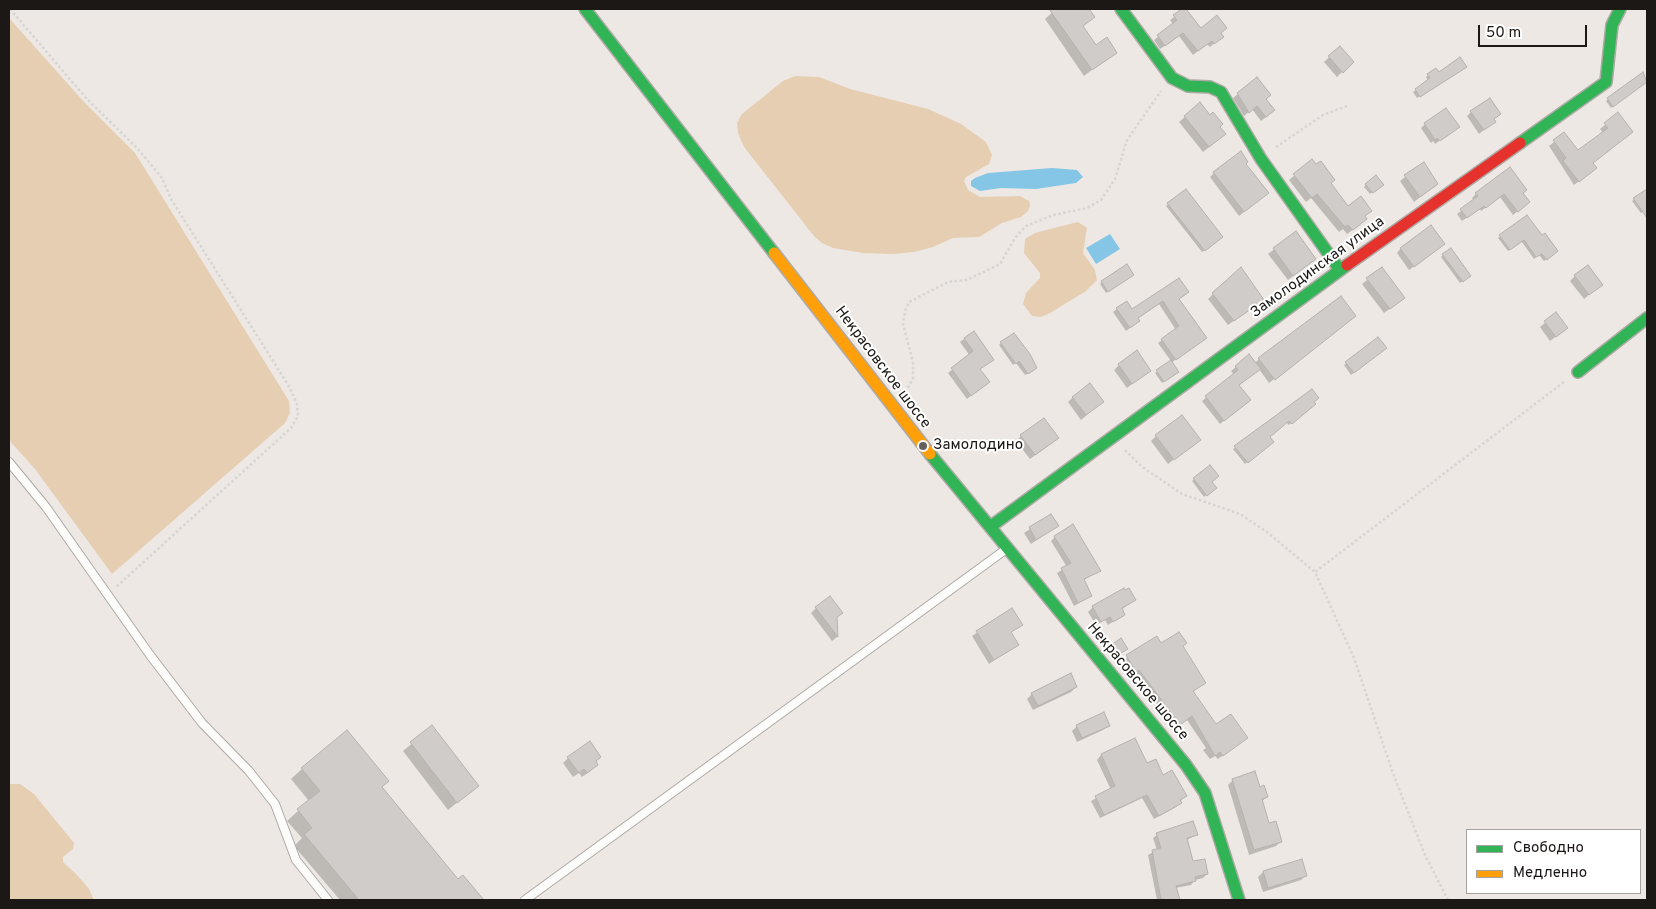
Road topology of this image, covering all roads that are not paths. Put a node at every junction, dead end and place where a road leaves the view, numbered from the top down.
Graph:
1 (585, 9) edge
2 (1121, 9) edge
3 (1620, 9) edge
4 (1340, 270) junction
5 (1647, 318) edge
6 (1578, 372) road end
7 (9, 462) edge
8 (990, 527) junction
9 (1007, 549) junction
10 (328, 900) edge
11 (525, 900) edge
12 (1239, 900) edge

1 - 8 street, Некрасовское шоссе
2 - 4 street
3 - 4 street, Замолодинская улица
4 - 8 street, Замолодинская улица
5 - 6 street
7 - 10 lane
8 - 9 street, Некрасовское шоссе
9 - 11 lane
9 - 12 street, Некрасовское шоссе

